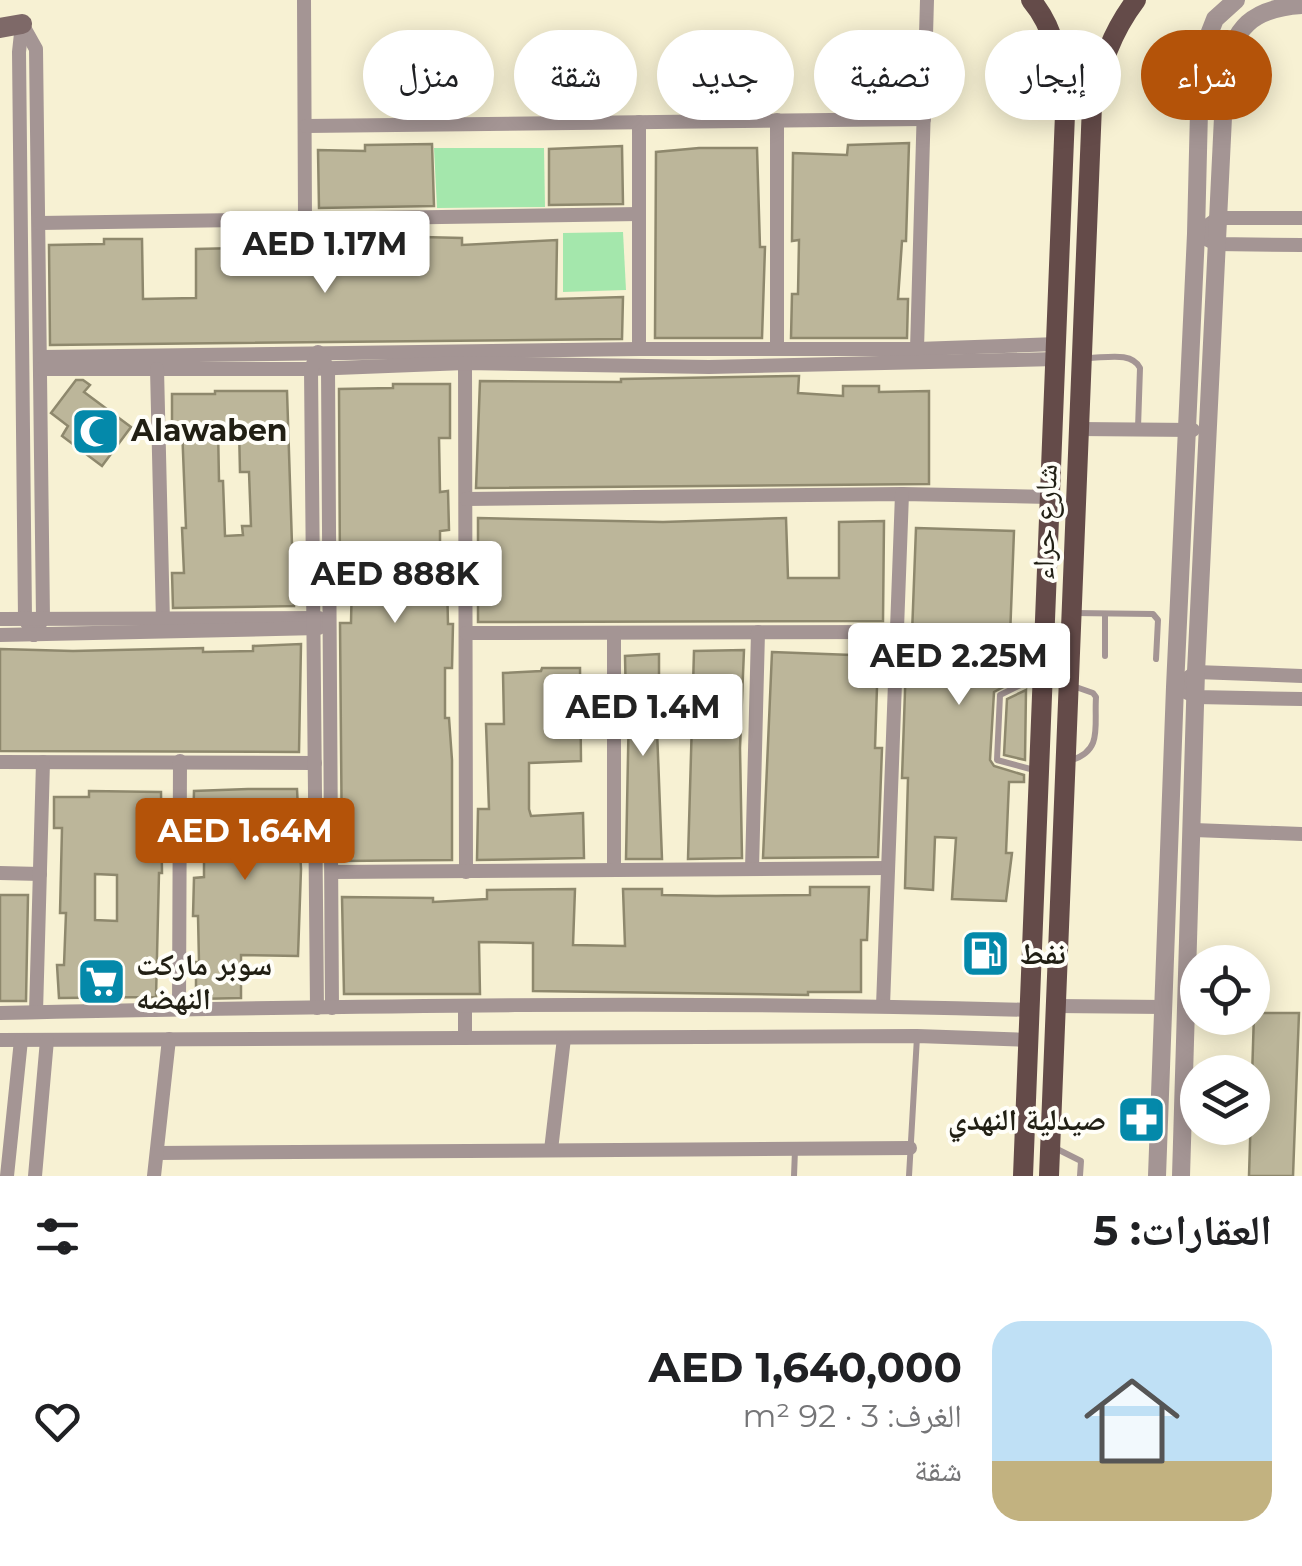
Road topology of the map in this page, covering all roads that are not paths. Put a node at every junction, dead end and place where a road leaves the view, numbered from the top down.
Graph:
1 (304, 0) edge
2 (928, 0) edge
3 (1031, 0) edge
4 (1136, 0) edge
5 (1236, 0) edge
6 (1302, 5) edge
7 (22, 24) junction
8 (0, 28) edge
9 (927, 30) edge
10 (778, 120) joint
11 (924, 120) edge
12 (639, 122) junction
13 (306, 126) junction
14 (0, 132) edge
15 (19, 132) junction
16 (37, 132) junction
17 (639, 214) junction
18 (1218, 218) junction
19 (1302, 218) edge
20 (306, 220) junction
21 (40, 223) junction
22 (1196, 234) junction
23 (1216, 244) junction
24 (1302, 245) edge
25 (1086, 253) junction
26 (1059, 256) junction
27 (639, 349) junction
28 (708, 349) junction
29 (777, 349) junction
30 (917, 349) junction
31 (318, 352) junction
32 (1056, 352) junction
33 (1082, 358) junction
34 (42, 363) junction
35 (465, 363) junction
36 (710, 367) junction
37 (328, 368) junction
38 (157, 369) junction
39 (311, 369) junction
40 (23, 424) junction
41 (42, 424) junction
42 (1079, 429) junction
43 (1138, 430) junction
44 (1188, 430) junction
45 (1210, 430) junction
46 (902, 494) junction
47 (1050, 497) junction
48 (466, 498) junction
49 (1072, 613) junction
50 (1105, 614) junction
51 (43, 618) junction
52 (0, 619) edge
53 (25, 619) junction
54 (330, 621) junction
55 (314, 624) junction
56 (163, 625) junction
57 (758, 632) junction
58 (896, 632) junction
59 (466, 633) junction
60 (614, 633) junction
61 (34, 634) junction
62 (0, 635) edge
63 (1105, 656) dead end
64 (1156, 659) dead end
65 (1196, 672) junction
66 (1043, 676) junction
67 (1302, 676) edge
68 (1175, 687) junction
69 (1196, 697) junction
70 (1302, 700) edge
71 (180, 761) junction
72 (0, 762) edge
73 (43, 762) junction
74 (315, 763) junction
75 (1039, 771) junction
76 (1194, 830) junction
77 (1302, 834) edge
78 (888, 868) junction
79 (752, 869) junction
80 (614, 870) junction
81 (333, 872) junction
82 (466, 872) junction
83 (0, 874) edge
84 (40, 874) junction
85 (883, 1006) junction
86 (1056, 1006) junction
87 (465, 1007) junction
88 (1164, 1007) junction
89 (324, 1008) junction
90 (178, 1009) junction
91 (1030, 1010) junction
92 (90, 1011) junction
93 (36, 1012) junction
94 (0, 1013) edge
95 (916, 1036) junction
96 (465, 1038) junction
97 (564, 1038) junction
98 (170, 1039) junction
99 (0, 1040) edge
100 (22, 1040) junction
101 (47, 1040) junction
102 (89, 1040) junction
103 (1028, 1040) junction
104 (1050, 1146) junction
105 (910, 1148) junction
106 (795, 1149) junction
107 (551, 1150) junction
108 (156, 1153) junction
109 (8, 1176) edge
110 (35, 1176) edge
111 (154, 1176) edge
112 (794, 1176) edge
113 (909, 1176) edge
114 (1023, 1176) edge
115 (1049, 1176) edge
116 (1080, 1176) edge
117 (1157, 1176) edge
118 (1181, 1176) edge

1 - 13 street
2 - 9 street
3 - 26 main road, شارع حراء
4 - 25 main road, شارع حراء
5 - 22 street
6 - 18 street
7 - 8 main road
7 - 15 street
7 - 16 street
10 - 12 street
10 - 29 street
11 - 30 street
12 - 13 street
12 - 17 street
13 - 20 street
14 - 15 street
15 - 16 street
15 - 40 street
16 - 21 street
17 - 20 street
17 - 27 street
18 - 19 street
18 - 22 street
18 - 23 street
20 - 21 street
21 - 34 street
22 - 23 street
22 - 44 street
23 - 24 street
23 - 45 street
25 - 26 main road
25 - 33 main road, شارع حراء
26 - 32 main road, شارع حراء
27 - 28 street
27 - 31 street
28 - 29 street
28 - 36 street
29 - 30 street
30 - 32 street
31 - 34 street
31 - 37 street
31 - 39 street
32 - 36 street
32 - 47 main road, شارع حراء
33 - 42 main road, شارع حراء
33 - 43 lane
34 - 38 street
34 - 41 street
35 - 36 street
35 - 37 street
35 - 48 street
37 - 39 street
37 - 54 street
38 - 39 street
38 - 56 street
39 - 55 street
40 - 41 street
40 - 53 street
41 - 51 street
42 - 43 street
42 - 49 main road, شارع حراء
43 - 44 street
44 - 45 street
44 - 68 street
45 - 65 street
46 - 47 street
46 - 48 street
46 - 58 street
47 - 66 main road, شارع حراء
48 - 59 street
49 - 50 lane
49 - 86 main road, شارع حراء
50 - 63 lane
50 - 64 lane
51 - 53 street
51 - 56 street
51 - 61 street
52 - 53 street
53 - 61 street
54 - 55 street
54 - 81 street
55 - 56 street
55 - 74 street
56 - 61 street
57 - 58 street
57 - 60 street
57 - 79 street
58 - 78 street
59 - 60 street
59 - 82 street
60 - 80 street
61 - 62 street
65 - 67 street
65 - 68 street
65 - 69 street
66 - 75 main road, شارع حراء
66 - 75 lane
68 - 69 street
68 - 88 street
69 - 70 street
69 - 76 street
71 - 73 street
71 - 74 street
71 - 90 street
72 - 73 street
73 - 84 street
74 - 89 street
75 - 91 main road, شارع حراء
76 - 77 street
76 - 118 street
78 - 79 street
78 - 85 street
79 - 80 street
80 - 82 street
81 - 82 street
81 - 89 street
83 - 84 street
84 - 93 street
85 - 87 street
85 - 91 street
86 - 88 street
86 - 104 main road, شارع حراء
87 - 89 street
87 - 96 street
88 - 117 street
89 - 90 street
90 - 92 street
91 - 103 main road, شارع حراء
92 - 93 street
92 - 102 street
93 - 94 street
95 - 97 street
95 - 103 street
95 - 105 lane
96 - 97 street
96 - 98 street
97 - 107 street
98 - 102 street
98 - 108 street
99 - 100 street
100 - 101 street
100 - 109 street
101 - 102 street
101 - 110 street
103 - 114 main road, شارع حراء
104 - 115 main road, شارع حراء
104 - 116 lane
105 - 106 street
105 - 113 lane
106 - 107 street
106 - 112 lane
107 - 108 street
108 - 111 street

